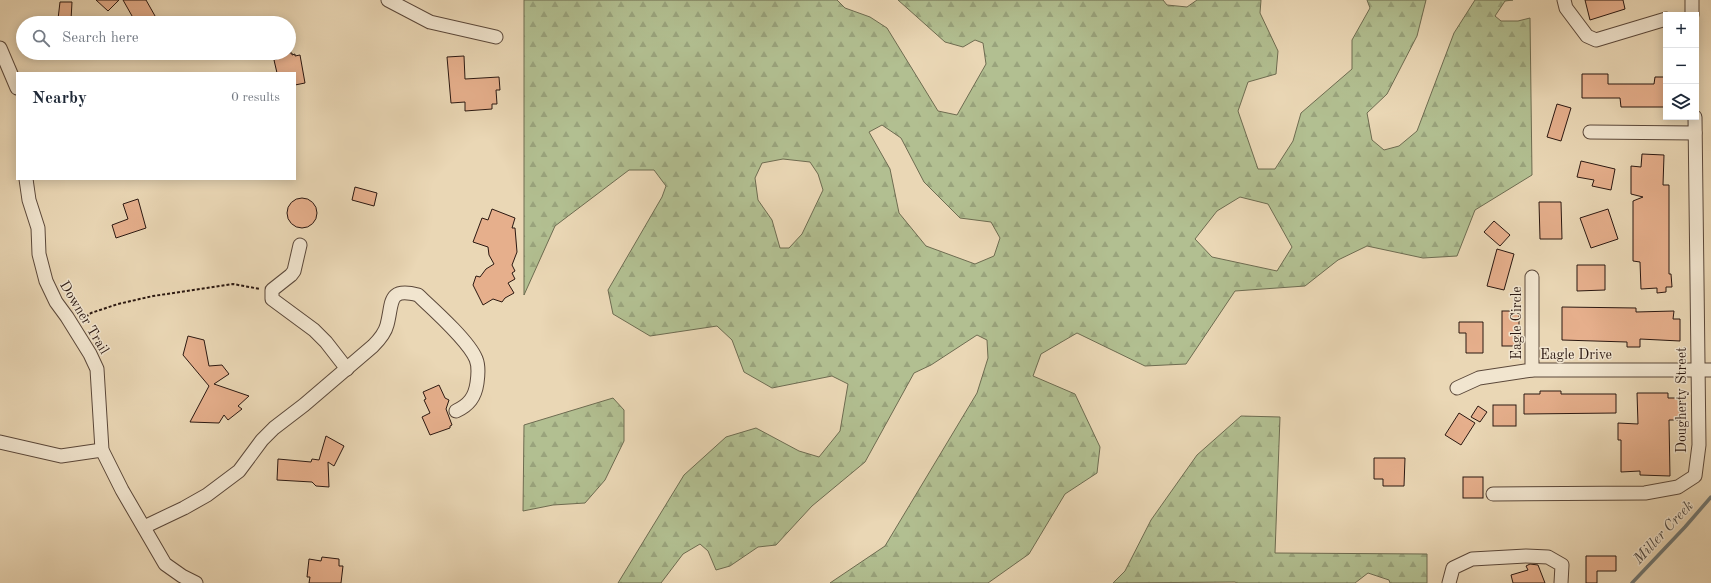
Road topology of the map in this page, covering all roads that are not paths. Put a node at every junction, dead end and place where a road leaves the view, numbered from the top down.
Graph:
1 (388, 0) edge
2 (1564, 0) edge
3 (1692, 0) edge
4 (1690, 12) edge
5 (1663, 20) edge
6 (496, 37) dead end
7 (0, 48) edge
8 (16, 86) edge
9 (1695, 120) edge
10 (1590, 132) dead end
11 (1695, 133) junction
12 (26, 180) edge
13 (300, 245) dead end
14 (1532, 277) dead end
15 (347, 368) junction
16 (1532, 370) junction
17 (1705, 370) edge
18 (1457, 388) dead end
19 (456, 411) dead end
20 (0, 442) edge
21 (102, 450) junction
22 (1493, 494) dead end
23 (144, 528) junction
24 (196, 583) edge
25 (1449, 583) edge
26 (1561, 583) edge

1 - 6 street
2 - 5 street
3 - 4 street
7 - 8 street
9 - 11 street, Dougherty Street
10 - 11 street
11 - 17 street, Dougherty Street
12 - 21 street, Downer Trail
13 - 15 street
14 - 16 street, Eagle Circle
15 - 19 street
15 - 23 street
16 - 17 street, Eagle Drive
16 - 18 street, Eagle Drive
17 - 22 street, Dougherty Street
20 - 21 street
21 - 23 street, Downer Trail
23 - 24 street, Downer Trail
25 - 26 street

